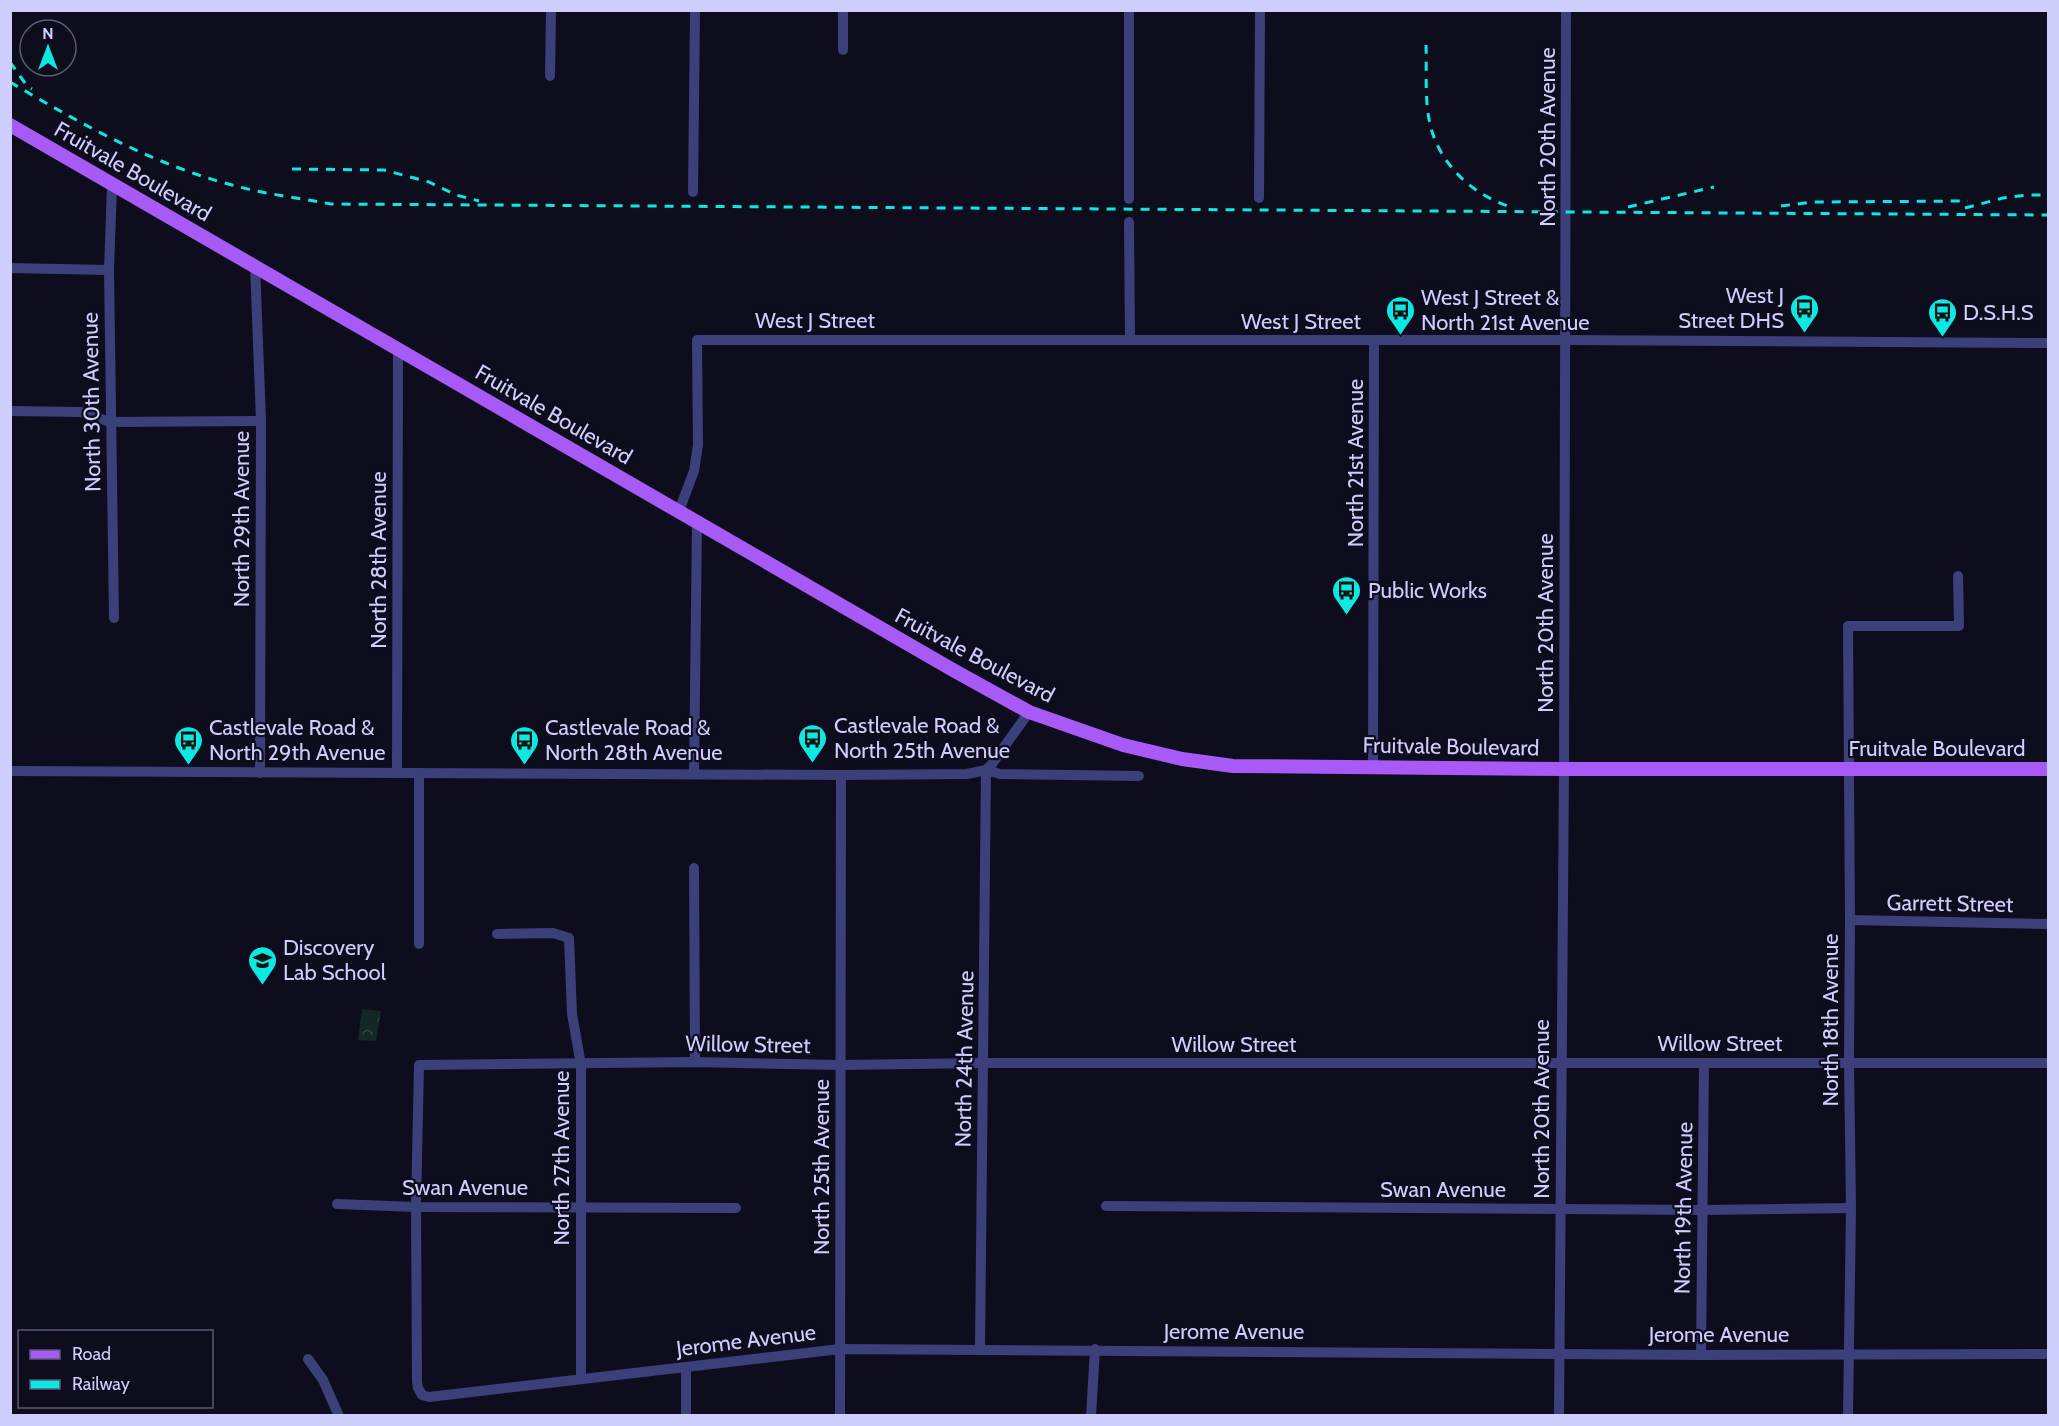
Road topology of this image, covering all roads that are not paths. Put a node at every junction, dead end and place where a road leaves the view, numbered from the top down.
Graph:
1 (551, 10) edge
2 (695, 10) edge
3 (843, 10) edge
4 (1129, 10) edge
5 (1260, 10) edge
6 (1566, 10) edge
7 (843, 50) dead end
8 (550, 76) dead end
9 (10, 125) edge
10 (112, 185) junction
11 (693, 192) dead end
12 (1259, 198) dead end
13 (1129, 199) dead end
14 (1129, 222) dead end
15 (255, 265) junction
16 (10, 268) edge
17 (109, 270) junction
18 (1130, 339) junction
19 (1374, 340) junction
20 (1565, 340) junction
21 (2049, 343) edge
22 (398, 348) junction
23 (10, 411) edge
24 (261, 421) junction
25 (110, 422) junction
26 (679, 511) junction
27 (697, 521) junction
28 (1958, 576) dead end
29 (114, 618) dead end
30 (1029, 712) junction
31 (1373, 766) junction
32 (1564, 769) junction
33 (1849, 769) junction
34 (2049, 769) edge
35 (986, 770) junction
36 (10, 771) edge
37 (260, 773) junction
38 (397, 773) junction
39 (419, 773) junction
40 (694, 774) junction
41 (841, 775) junction
42 (1139, 776) dead end
43 (694, 868) dead end
44 (1851, 920) junction
45 (2049, 924) edge
46 (497, 934) dead end
47 (419, 944) dead end
48 (695, 1062) junction
49 (1849, 1062) junction
50 (984, 1063) junction
51 (1704, 1063) junction
52 (2049, 1063) edge
53 (1561, 1064) junction
54 (581, 1065) junction
55 (840, 1065) junction
56 (338, 1204) dead end
57 (581, 1206) junction
58 (1106, 1206) dead end
59 (416, 1207) junction
60 (736, 1208) dead end
61 (1851, 1208) junction
62 (1560, 1210) junction
63 (1703, 1210) junction
64 (840, 1348) junction
65 (980, 1348) junction
66 (1095, 1349) junction
67 (1559, 1353) junction
68 (1701, 1354) junction
69 (1849, 1354) junction
70 (2049, 1354) edge
71 (308, 1359) dead end
72 (686, 1368) junction
73 (581, 1378) junction
74 (339, 1416) edge
75 (686, 1416) edge
76 (840, 1416) edge
77 (1091, 1416) edge
78 (1559, 1416) edge
79 (1848, 1416) edge

1 - 8 street
2 - 11 street
3 - 7 street
4 - 13 street
5 - 12 street
6 - 20 street, North 20th Avenue
9 - 10 main road, Fruitvale Boulevard
10 - 15 main road, Fruitvale Boulevard
10 - 17 street, North 30th Avenue
14 - 18 street
15 - 22 main road, Fruitvale Boulevard
15 - 24 street, North 29th Avenue
16 - 17 street
17 - 25 street, North 30th Avenue
18 - 19 street, West J Street
18 - 26 street, West J Street
19 - 20 street, West J Street
19 - 31 street, North 21st Avenue
20 - 21 street, West J Street
20 - 32 street, North 20th Avenue
22 - 26 main road, Fruitvale Boulevard
22 - 38 street, North 28th Avenue
23 - 25 street
24 - 25 street
24 - 37 street, North 29th Avenue
25 - 29 street, North 30th Avenue
26 - 27 main road, Fruitvale Boulevard
27 - 30 main road, Fruitvale Boulevard
27 - 40 street
28 - 33 street, North 18th Avenue
30 - 31 main road, Fruitvale Boulevard
30 - 35 street
31 - 32 main road, Fruitvale Boulevard
32 - 33 main road, Fruitvale Boulevard
32 - 53 street, North 20th Avenue
33 - 34 main road, Fruitvale Boulevard
33 - 44 street, North 18th Avenue
35 - 41 street
35 - 42 street
35 - 50 street, North 24th Avenue
36 - 37 street
37 - 38 street
38 - 39 street
39 - 40 street
39 - 47 street
40 - 41 street
41 - 55 street, North 25th Avenue
43 - 48 street
44 - 45 street, Garrett Street
44 - 49 street, North 18th Avenue
46 - 54 street, North 27th Avenue
48 - 54 street, Willow Street
48 - 55 street, Willow Street
49 - 51 street, Willow Street
49 - 52 street, Willow Street
49 - 61 street, North 18th Avenue
50 - 53 street, Willow Street
50 - 55 street, Willow Street
50 - 65 street, North 24th Avenue
51 - 53 street, Willow Street
51 - 63 street, North 19th Avenue
53 - 62 street, North 20th Avenue
54 - 57 street, North 27th Avenue
54 - 59 street, Willow Street
55 - 64 street, North 25th Avenue
56 - 59 street, Swan Avenue
57 - 59 street, Swan Avenue
57 - 60 street, Swan Avenue
57 - 73 street, North 27th Avenue
58 - 62 street, Swan Avenue
59 - 73 street, Jerome Avenue
61 - 63 street, Swan Avenue
61 - 69 street, North 18th Avenue
62 - 63 street, Swan Avenue
62 - 67 street, North 20th Avenue
63 - 68 street, North 19th Avenue
64 - 65 street, Jerome Avenue
64 - 72 street, Jerome Avenue
64 - 76 street, North 25th Avenue
65 - 66 street, Jerome Avenue
66 - 67 street, Jerome Avenue
66 - 77 street
67 - 68 street, Jerome Avenue
67 - 78 street, North 20th Avenue
68 - 69 street, Jerome Avenue
69 - 70 street, Jerome Avenue
69 - 79 street, North 18th Avenue
71 - 74 street
72 - 73 street, Jerome Avenue
72 - 75 street

